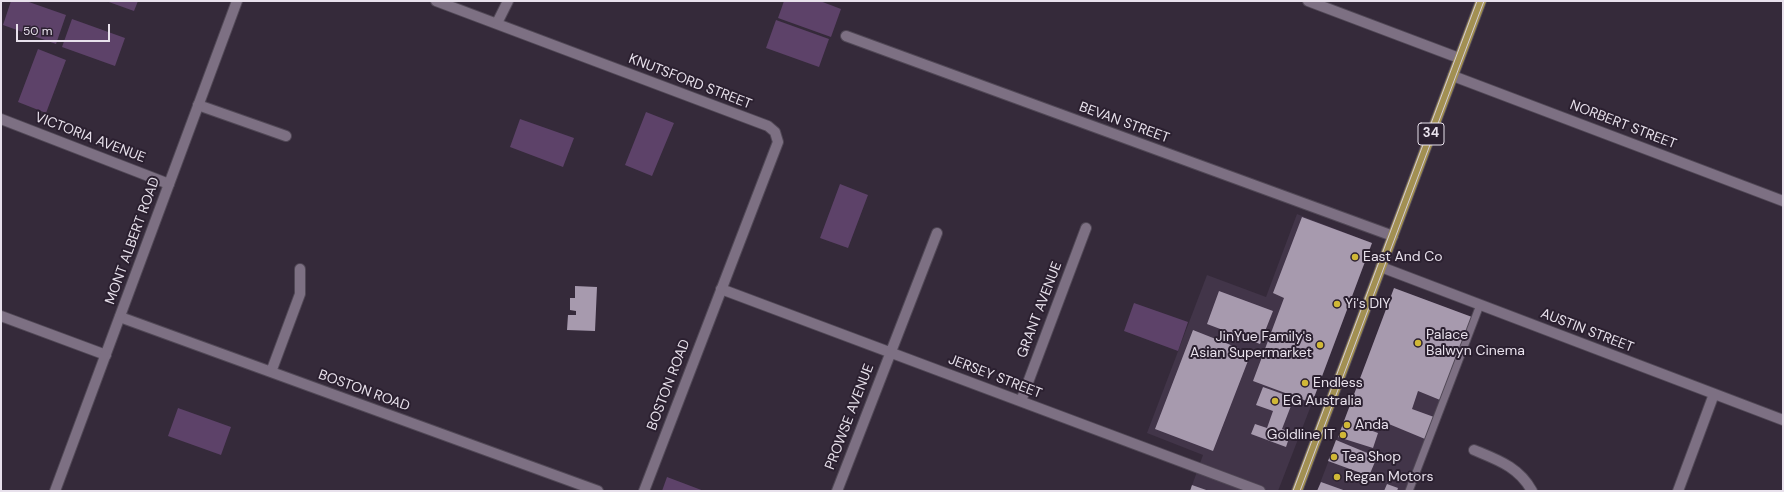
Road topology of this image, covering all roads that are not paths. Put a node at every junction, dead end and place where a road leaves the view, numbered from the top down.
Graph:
1 (237, 1) edge
2 (436, 1) edge
3 (508, 1) edge
4 (1308, 1) edge
5 (1481, 1) edge
6 (496, 23) junction
7 (846, 36) dead end
8 (1459, 58) junction
9 (1453, 76) junction
10 (198, 104) junction
11 (1, 119) edge
12 (286, 136) dead end
13 (169, 184) junction
14 (1783, 201) edge
15 (1086, 228) dead end
16 (937, 233) dead end
17 (1392, 236) junction
18 (1381, 267) junction
19 (300, 268) dead end
20 (721, 289) junction
21 (1480, 305) junction
22 (1, 316) edge
23 (120, 317) junction
24 (890, 352) junction
25 (106, 355) junction
26 (271, 372) junction
27 (1714, 394) junction
28 (1020, 401) junction
29 (1783, 420) edge
30 (1474, 450) dead end
31 (55, 491) edge
32 (598, 491) edge
33 (644, 491) edge
34 (837, 491) edge
35 (1260, 491) edge
36 (1297, 491) edge
37 (1409, 491) edge
38 (1532, 491) edge
39 (1678, 491) edge

1 - 10 street, MONT ALBERT ROAD
2 - 6 street, KNUTSFORD STREET
3 - 6 street
4 - 8 street
5 - 8 main road, 34
6 - 20 street, KNUTSFORD STREET
7 - 17 street, BEVAN STREET
8 - 9 main road, 34
9 - 14 street, NORBERT STREET
9 - 17 main road, 34
10 - 12 street
10 - 13 street, MONT ALBERT ROAD
11 - 13 street, VICTORIA AVENUE
13 - 23 street, MONT ALBERT ROAD
15 - 28 street, GRANT AVENUE
16 - 24 street, PROWSE AVENUE
17 - 18 main road, 34
18 - 21 street, AUSTIN STREET
18 - 36 main road, 34
19 - 26 street
20 - 24 street, JERSEY STREET
20 - 33 street, BOSTON ROAD
21 - 27 street, AUSTIN STREET
21 - 37 lane
22 - 25 street
23 - 25 street, MONT ALBERT ROAD
23 - 26 street, BOSTON ROAD
24 - 28 street, JERSEY STREET
24 - 34 street, PROWSE AVENUE
25 - 31 street, MONT ALBERT ROAD
26 - 32 street, BOSTON ROAD
27 - 29 street, AUSTIN STREET
27 - 39 street
28 - 35 street, JERSEY STREET
30 - 38 street

